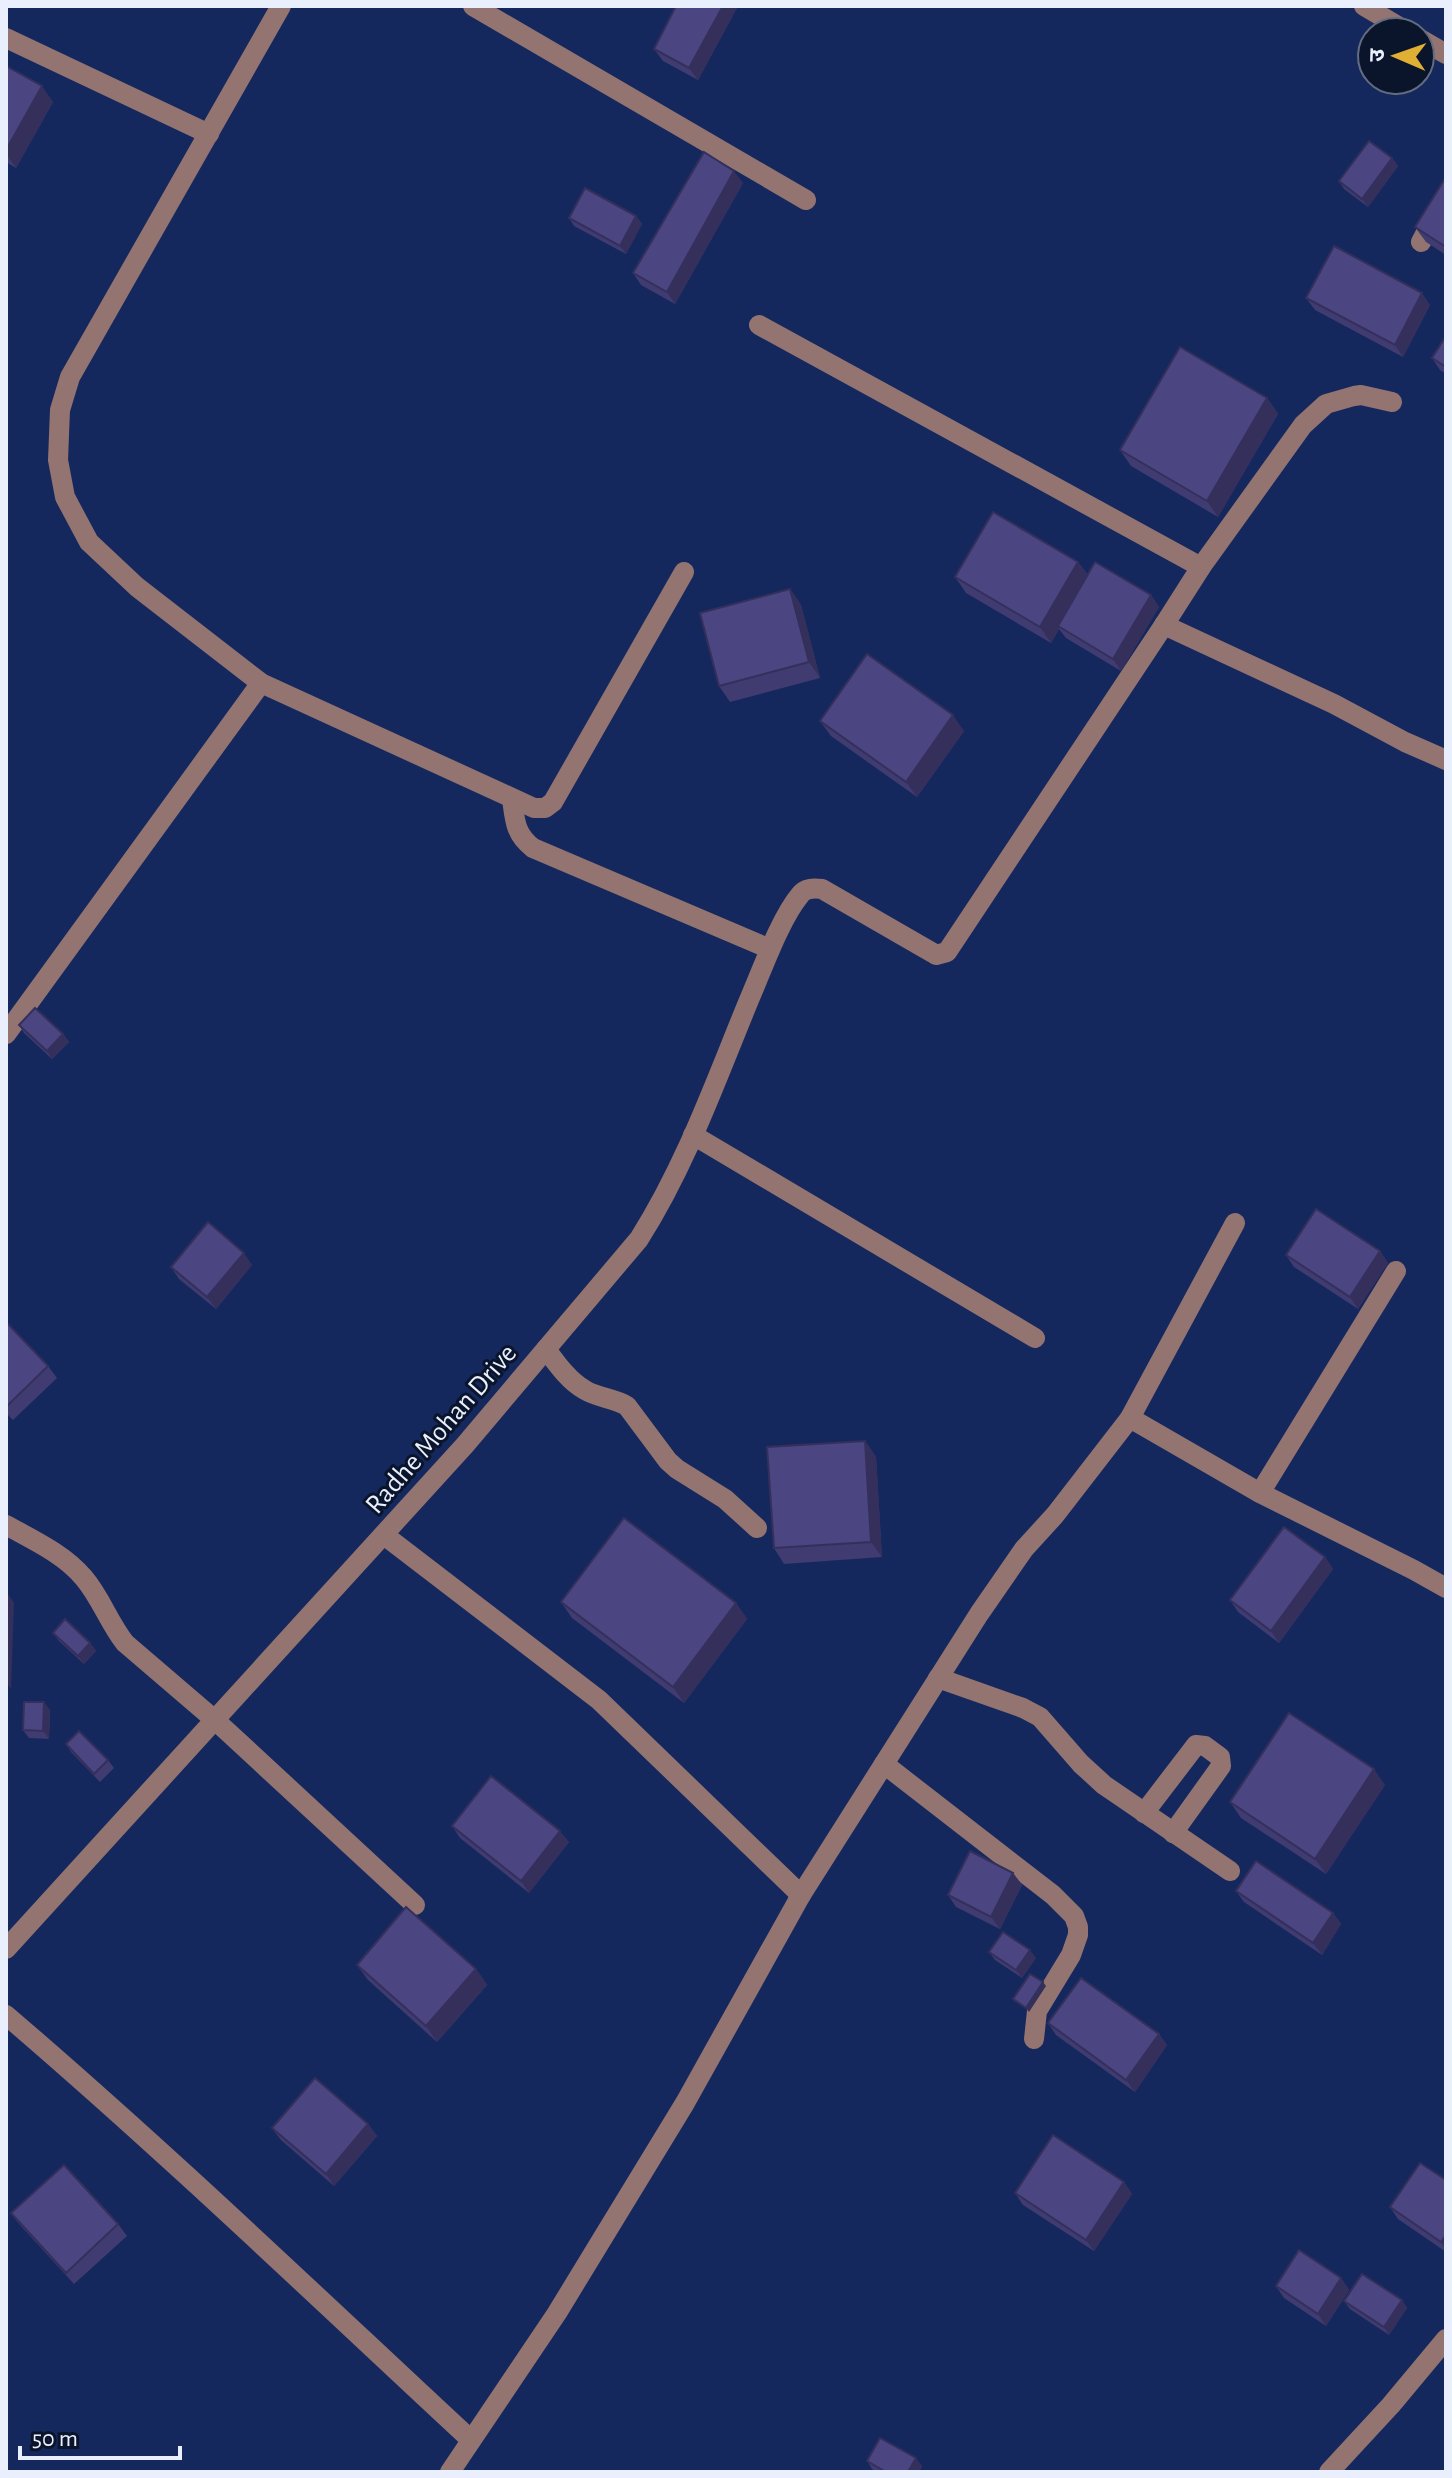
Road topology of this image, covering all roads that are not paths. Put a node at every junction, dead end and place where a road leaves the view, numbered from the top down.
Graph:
1 (281, 6) edge
2 (473, 6) edge
3 (6, 38) edge
4 (209, 134) junction
5 (1446, 195) edge
6 (806, 200) dead end
7 (1421, 242) edge
8 (759, 325) dead end
9 (1392, 402) dead end
10 (1201, 567) junction
11 (684, 572) dead end
12 (1164, 625) junction
13 (261, 683) junction
14 (1446, 760) edge
15 (512, 799) junction
16 (770, 949) junction
17 (6, 1034) edge
18 (693, 1135) junction
19 (1235, 1223) dead end
20 (1396, 1271) dead end
21 (1035, 1338) dead end
22 (546, 1349) junction
23 (1130, 1418) junction
24 (1260, 1493) junction
25 (6, 1525) edge
26 (757, 1528) dead end
27 (384, 1535) junction
28 (1446, 1588) edge
29 (938, 1678) junction
30 (216, 1721) junction
31 (884, 1764) junction
32 (1144, 1813) junction
33 (1173, 1833) junction
34 (1230, 1871) dead end
35 (801, 1895) junction
36 (415, 1905) dead end
37 (6, 1949) edge
38 (6, 2015) edge
39 (1034, 2039) dead end
40 (1446, 2339) edge
41 (471, 2440) junction
42 (450, 2472) edge
43 (1329, 2472) edge

1 - 4 street
2 - 6 street
3 - 4 street
4 - 13 street
5 - 7 street
8 - 10 street
9 - 10 street
10 - 12 street
11 - 15 street
12 - 14 street
12 - 16 street, Radhe Mohan Drive
13 - 15 street
13 - 17 street
15 - 16 street
16 - 18 street, Radhe Mohan Drive
18 - 21 street
18 - 22 street, Radhe Mohan Drive
19 - 23 street
20 - 24 street
22 - 26 street
22 - 27 street, Radhe Mohan Drive
23 - 24 street
23 - 29 street
24 - 28 street
25 - 30 street
27 - 30 street, Radhe Mohan Drive
27 - 35 street
29 - 31 street
29 - 32 street
30 - 36 street
30 - 37 street, Radhe Mohan Drive
31 - 35 street
31 - 39 street
32 - 33 street
32 - 33 street
33 - 34 street
35 - 41 street
38 - 41 street
40 - 43 street
41 - 42 street

